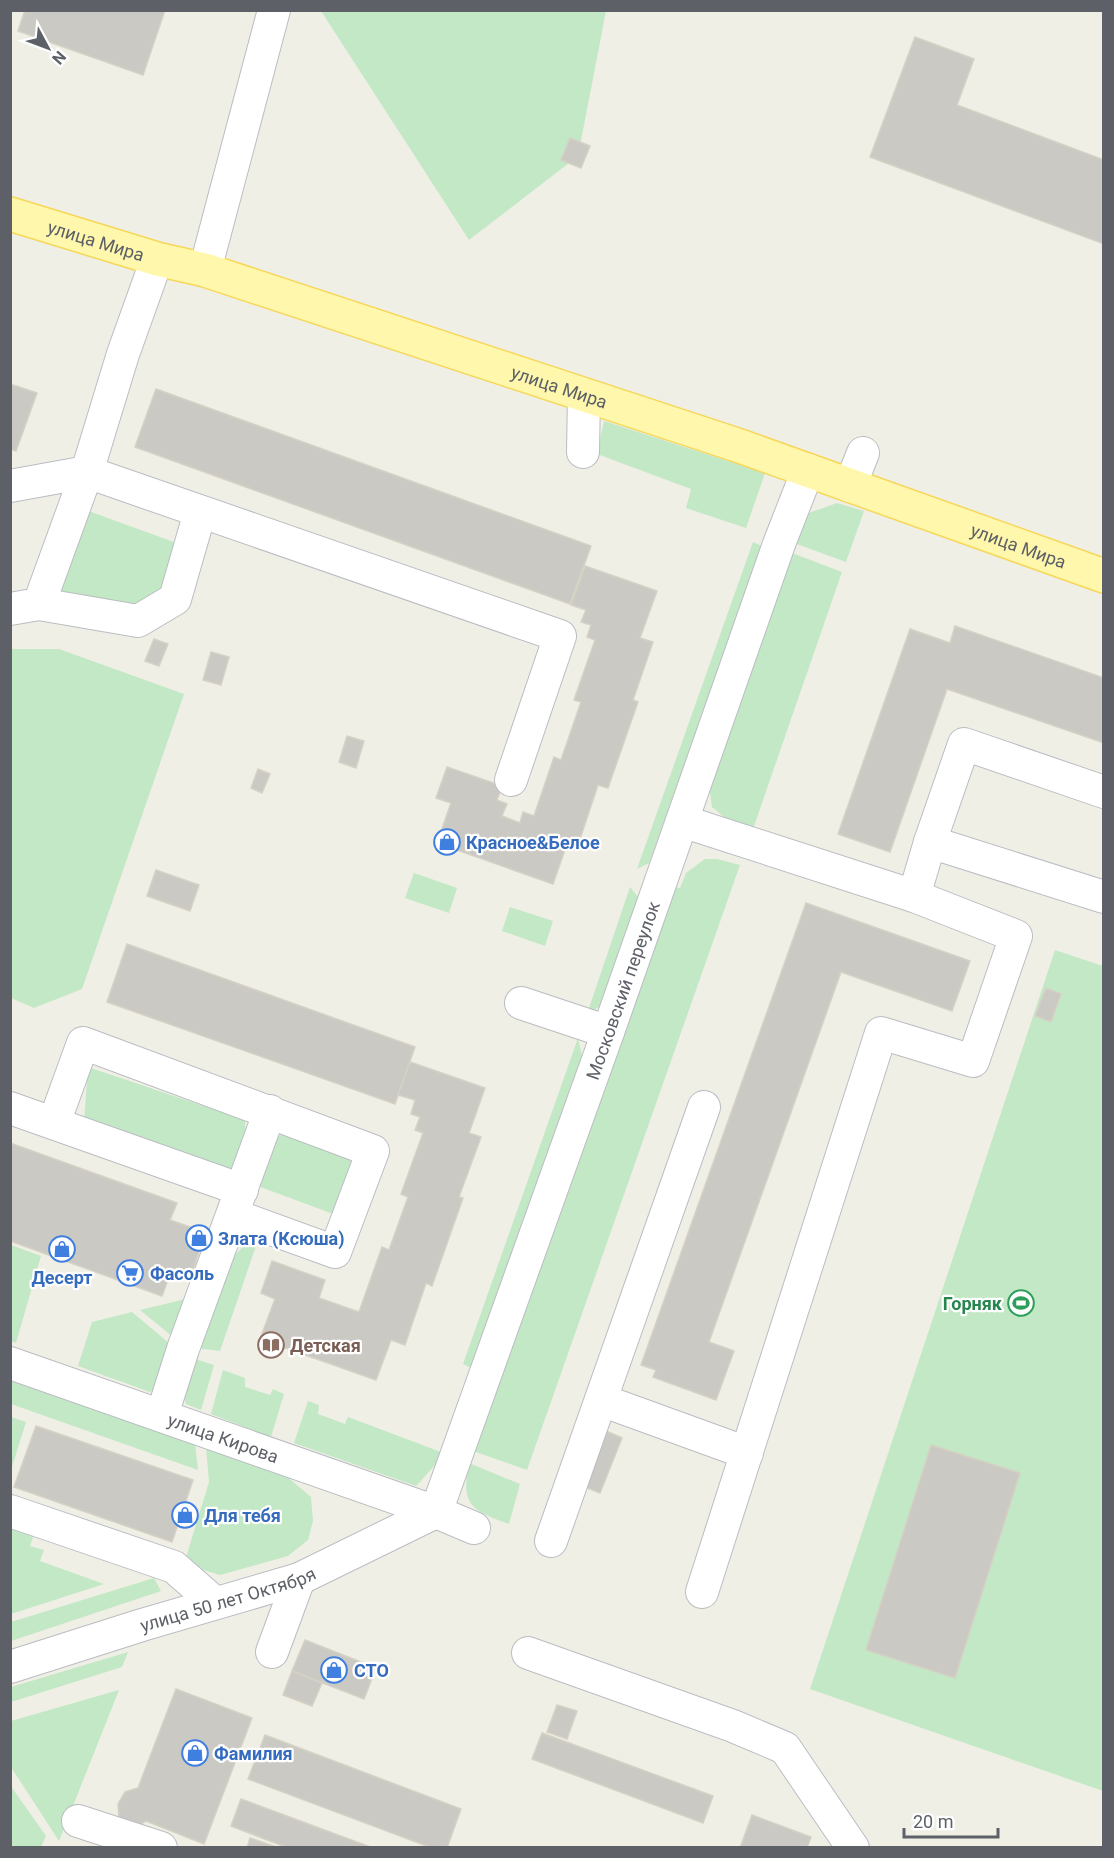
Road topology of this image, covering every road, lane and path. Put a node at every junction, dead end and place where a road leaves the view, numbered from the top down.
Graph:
1 (274, 10) edge
2 (10, 214) edge
3 (157, 259) junction
4 (206, 270) junction
5 (584, 395) junction
6 (583, 452) dead end
7 (863, 453) dead end
8 (808, 470) junction
9 (87, 472) junction
10 (10, 486) edge
11 (850, 486) junction
12 (200, 512) junction
13 (1104, 576) edge
14 (25, 607) edge
15 (512, 780) dead end
16 (1104, 792) edge
17 (682, 821) junction
18 (930, 842) junction
19 (914, 896) junction
20 (1104, 897) edge
21 (521, 1003) dead end
22 (608, 1032) junction
23 (704, 1107) dead end
24 (10, 1108) edge
25 (270, 1112) junction
26 (54, 1123) junction
27 (237, 1202) junction
28 (10, 1363) edge
29 (601, 1400) junction
30 (162, 1415) junction
31 (747, 1453) junction
32 (10, 1511) edge
33 (436, 1512) junction
34 (474, 1527) dead end
35 (551, 1541) dead end
36 (299, 1579) junction
37 (702, 1592) dead end
38 (215, 1603) junction
39 (272, 1652) dead end
40 (528, 1653) dead end
41 (10, 1667) edge
42 (78, 1821) dead end
43 (839, 1840) edge
44 (161, 1848) edge

1 - 4 street
2 - 3 main road, улица Мира
3 - 4 main road, улица Мира
3 - 9 street
4 - 5 main road, улица Мира
5 - 6 street
5 - 8 main road, улица Мира
7 - 11 street
8 - 11 main road, улица Мира
8 - 17 street, Московский переулок
9 - 10 street
9 - 12 street
9 - 14 street
11 - 13 main road, улица Мира
12 - 14 street
12 - 15 street
16 - 18 street
17 - 19 street
17 - 22 street, Московский переулок
18 - 19 street
18 - 20 street
19 - 31 street
21 - 22 street
22 - 33 street, Московский переулок
23 - 29 street
24 - 26 street
25 - 26 street
25 - 27 street
25 - 27 street
26 - 27 street
27 - 30 street
28 - 30 street, улица Кирова
29 - 31 street
29 - 35 street
30 - 33 street, улица Кирова
31 - 37 street
32 - 38 street
33 - 34 street, улица Кирова
33 - 36 street, улица 50 лет Октября
36 - 38 street, улица 50 лет Октября
36 - 39 street
38 - 41 street, улица 50 лет Октября
40 - 43 street
42 - 44 street

